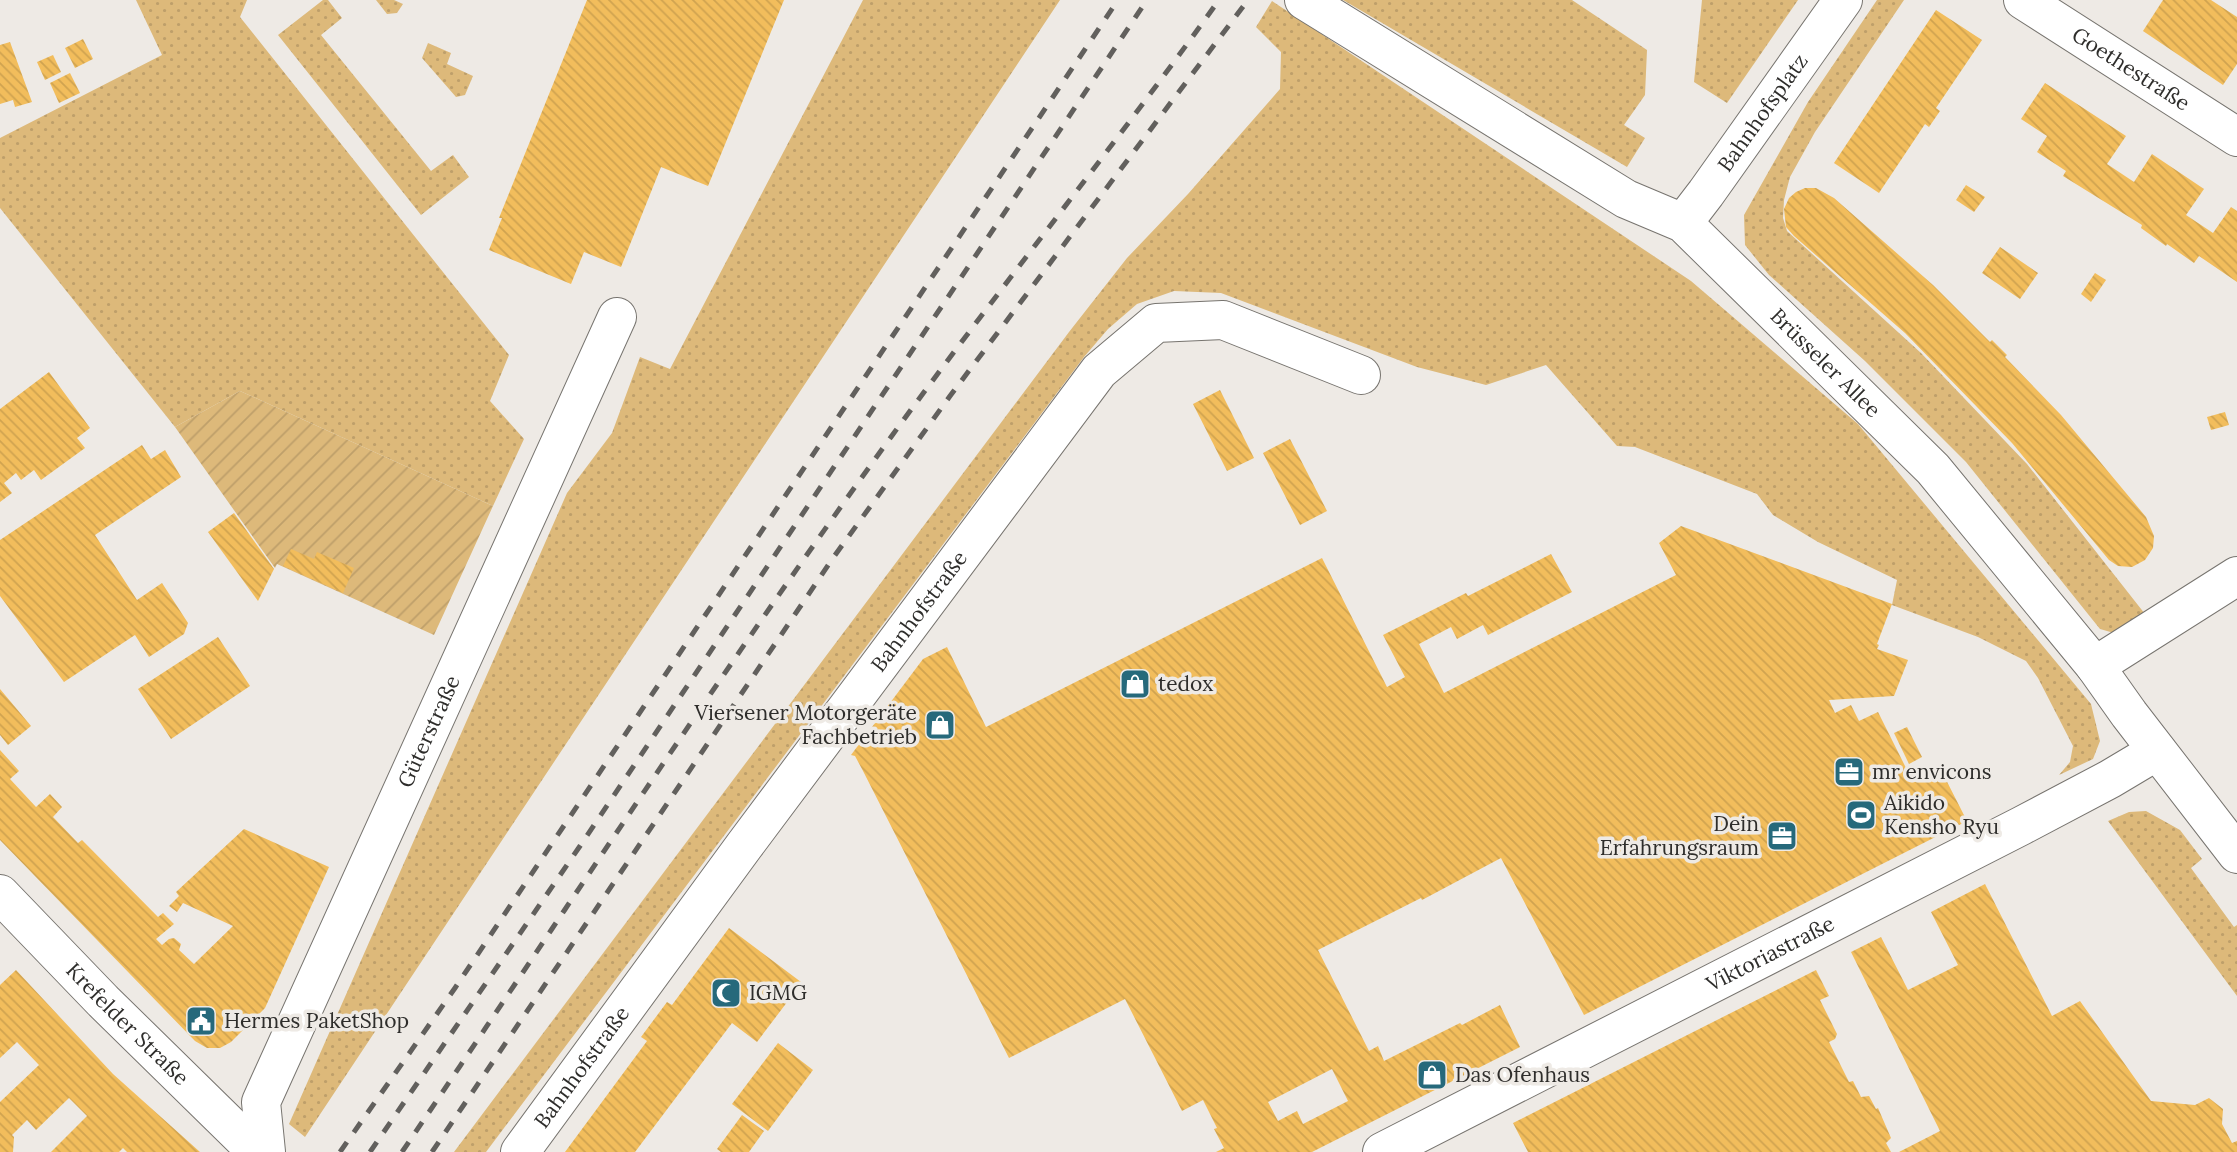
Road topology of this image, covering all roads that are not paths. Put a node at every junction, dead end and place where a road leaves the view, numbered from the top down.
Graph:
1 (1304, 0) edge
2 (1843, 0) edge
3 (2023, 0) edge
4 (2237, 137) edge
5 (1683, 223) junction
6 (617, 317) dead end
7 (1361, 375) dead end
8 (2237, 576) edge
9 (2095, 666) junction
10 (2157, 751) junction
11 (2237, 854) edge
12 (0, 894) edge
13 (257, 1152) edge
14 (266, 1152) edge
15 (520, 1152) edge
16 (1382, 1152) edge

1 - 5 street, Brüsseler Allee
2 - 5 street, Bahnhofsplatz
3 - 4 street, Goethestraße
5 - 9 street, Brüsseler Allee
6 - 14 street, Güterstraße
7 - 15 street, Bahnhofstraße
8 - 9 street
9 - 10 street, Brüsseler Allee
10 - 11 street, Brüsseler Allee
10 - 16 street, Viktoriastraße
12 - 13 street, Krefelder Straße

